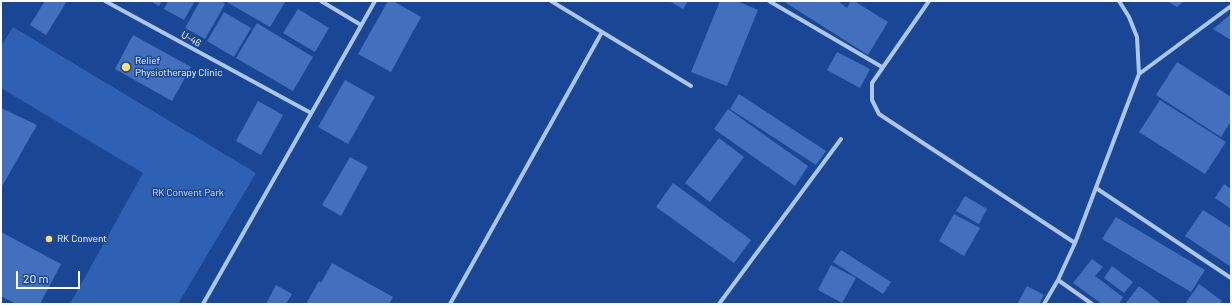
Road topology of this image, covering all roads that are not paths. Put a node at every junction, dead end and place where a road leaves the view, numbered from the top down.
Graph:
1 (105, 1) edge
2 (321, 1) edge
3 (375, 1) edge
4 (551, 1) edge
5 (770, 1) edge
6 (929, 1) edge
7 (1119, 1) edge
8 (1231, 6) edge
9 (361, 24) junction
10 (602, 32) junction
11 (882, 66) junction
12 (1139, 74) junction
13 (691, 86) dead end
14 (311, 114) junction
15 (841, 139) dead end
16 (1096, 188) junction
17 (1075, 243) junction
18 (1231, 278) edge
19 (1058, 280) junction
20 (203, 304) edge
21 (450, 304) edge
22 (719, 304) edge
23 (1044, 304) edge
24 (1092, 304) edge

1 - 14 street, U-46
2 - 9 street
3 - 9 street
4 - 10 street
5 - 11 street
6 - 11 street
7 - 12 street
8 - 12 street
9 - 14 street
10 - 13 street
10 - 21 street
11 - 17 street
12 - 16 street
14 - 20 street
15 - 22 street
16 - 17 street
16 - 18 street
17 - 19 street
19 - 23 street
19 - 24 street

